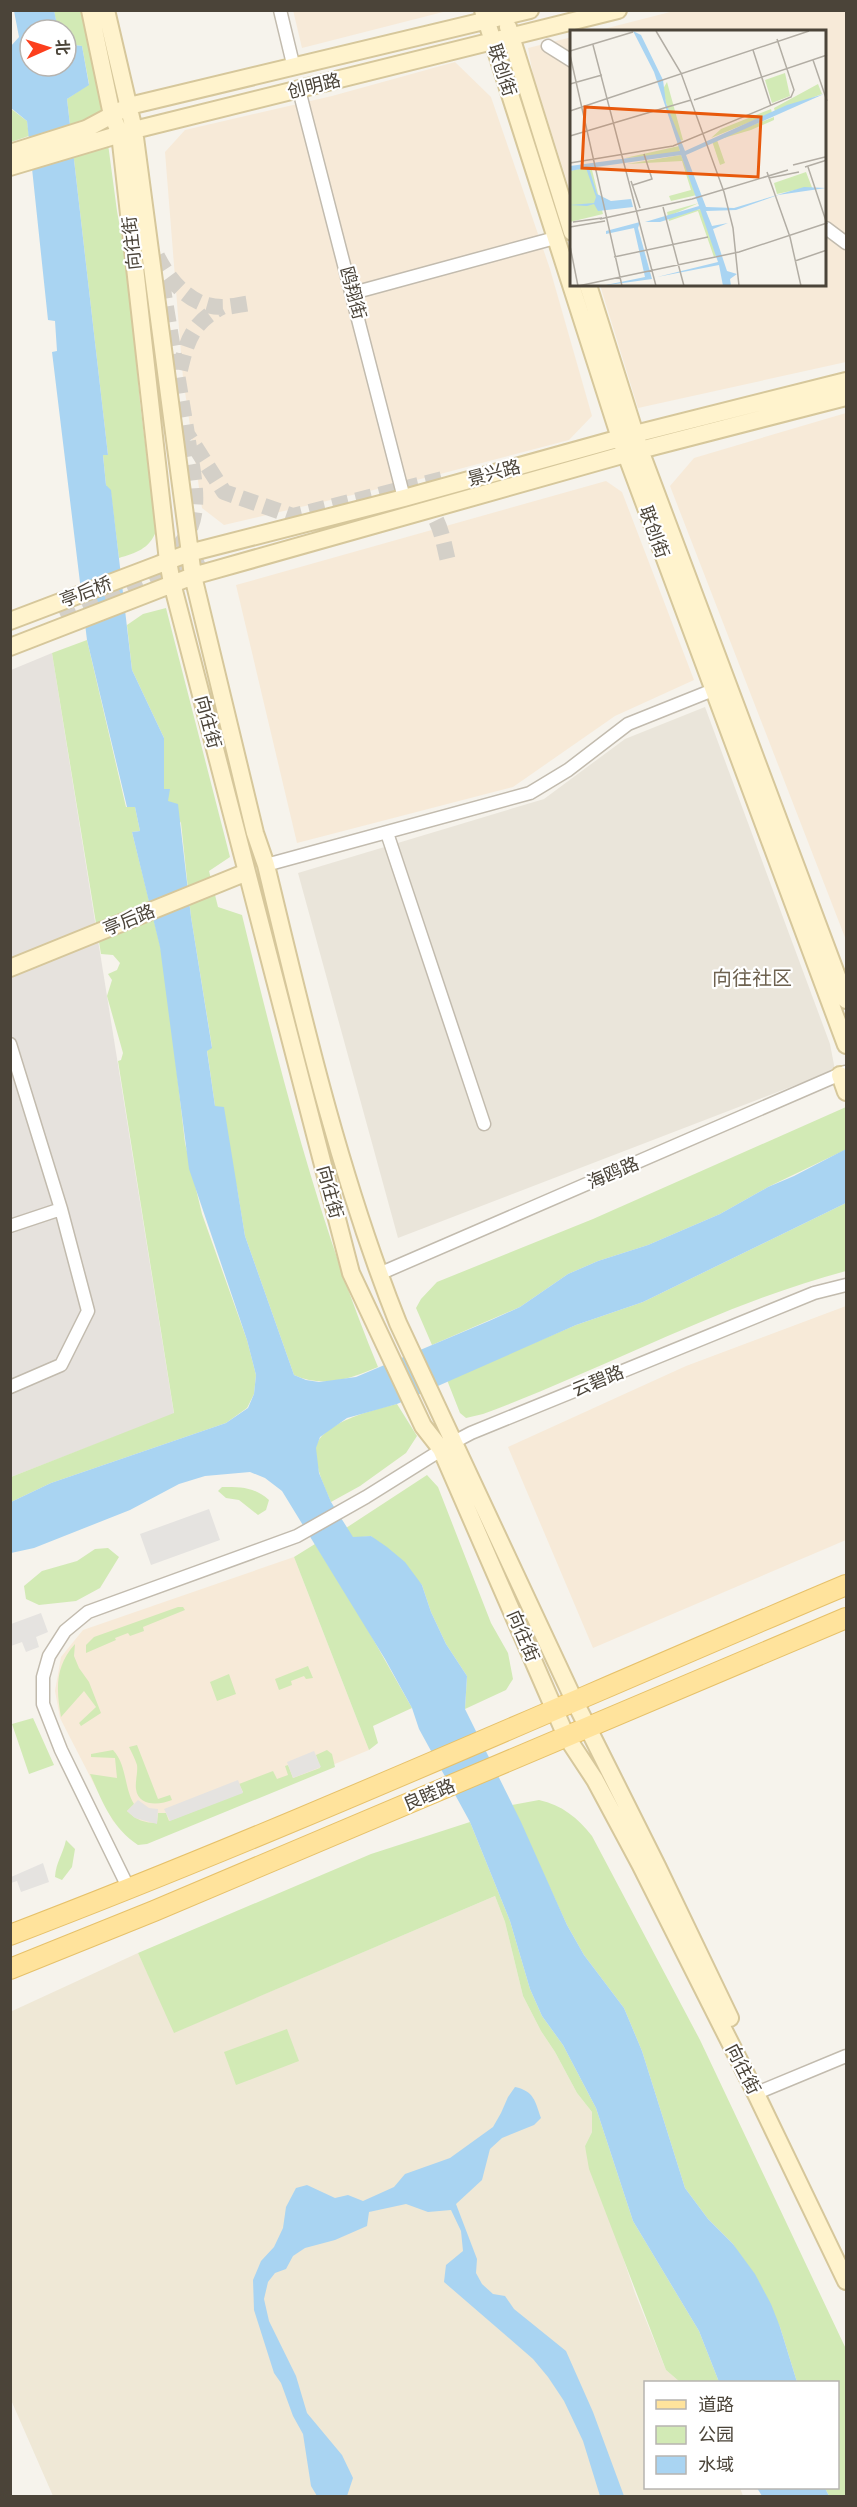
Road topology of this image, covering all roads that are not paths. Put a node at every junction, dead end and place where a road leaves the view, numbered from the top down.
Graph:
1 (90, 10) edge
2 (106, 10) edge
3 (280, 10) edge
4 (530, 10) edge
5 (618, 10) edge
6 (504, 14) edge
7 (485, 16) edge
8 (511, 37) junction
9 (494, 42) junction
10 (548, 46) dead end
11 (570, 60) edge
12 (294, 68) junction
13 (299, 90) junction
14 (129, 106) junction
15 (112, 115) junction
16 (127, 132) junction
17 (86, 136) junction
18 (13, 159) edge
19 (570, 226) edge
20 (827, 229) edge
21 (555, 238) junction
22 (846, 243) edge
23 (570, 279) edge
24 (572, 286) edge
25 (588, 286) edge
26 (353, 293) junction
27 (846, 381) edge
28 (846, 397) edge
29 (627, 436) junction
30 (633, 453) junction
31 (404, 498) junction
32 (189, 553) junction
33 (168, 561) junction
34 (143, 570) joint
35 (193, 576) junction
36 (172, 584) junction
37 (146, 594) joint
38 (10, 621) edge
39 (10, 647) edge
40 (713, 690) junction
41 (387, 834) junction
42 (266, 865) junction
43 (248, 872) junction
44 (10, 968) edge
45 (846, 1000) edge
46 (10, 1044) edge
47 (846, 1045) edge
48 (843, 1073) edge
49 (846, 1092) edge
50 (484, 1124) dead end
51 (61, 1209) junction
52 (10, 1227) edge
53 (379, 1274) junction
54 (846, 1285) edge
55 (10, 1387) edge
56 (447, 1445) junction
57 (846, 1585) edge
58 (846, 1618) edge
59 (574, 1700) junction
60 (555, 1709) junction
61 (587, 1728) junction
62 (566, 1736) junction
63 (129, 1890) junction
64 (10, 1935) edge
65 (10, 1969) edge
66 (846, 2056) edge
67 (764, 2090) junction
68 (846, 2262) edge
69 (846, 2281) edge

1 - 15 street, 向往街
2 - 14 street, 向往街
3 - 12 street
4 - 6 street, 创明路
5 - 8 street, 创明路
6 - 7 street, 创明路
6 - 8 street, 联创街
7 - 9 street, 联创街
7 - 12 street, 创明路
8 - 9 street, 创明路
8 - 19 street, 联创街
9 - 13 street, 创明路
9 - 21 street, 联创街
10 - 11 street
12 - 14 street, 创明路
13 - 16 street, 创明路
13 - 26 street, 鸥翔街
14 - 15 street, 创明路
14 - 16 street, 向往街
15 - 16 street, 向往街
15 - 17 street, 创明路
16 - 17 street, 创明路
16 - 32 street, 向往街
16 - 33 street, 向往街
17 - 18 street, 创明路
20 - 22 street
21 - 23 street, 联创街
21 - 26 street
24 - 29 street, 联创街
25 - 29 street, 联创街
26 - 31 street, 鸥翔街
27 - 29 street, 景兴路
28 - 30 street, 景兴路
29 - 30 street, 联创街
29 - 31 street, 景兴路
30 - 35 street, 景兴路
30 - 40 street, 联创街
30 - 45 street, 联创街
31 - 32 street, 景兴路
32 - 33 street, 景兴路
32 - 35 street, 向往街
33 - 34 street, 景兴路
33 - 36 street, 向往街
34 - 38 street, 亭后桥
35 - 36 street, 景兴路
35 - 42 street, 向往街
36 - 37 street, 景兴路
36 - 43 street, 向往街
37 - 39 street, 亭后桥
40 - 41 street
40 - 47 street, 联创街
41 - 42 street
41 - 50 street
42 - 53 street, 向往街
43 - 44 street, 亭后路
43 - 56 street, 向往街
46 - 51 street
48 - 49 street
48 - 53 street, 海鸥路
51 - 52 street
51 - 55 street
53 - 56 street, 向往街
54 - 56 street, 云碧路
56 - 59 street, 向往街
56 - 60 street, 向往街
56 - 63 street, 云碧路
57 - 59 main road, 良睦路
58 - 61 main road, 良睦路
59 - 60 main road, 良睦路
59 - 61 street, 向往街
60 - 62 street, 向往街
60 - 63 main road, 良睦路
61 - 62 main road, 良睦路
61 - 67 street, 向往街
62 - 65 main road, 良睦路
62 - 69 street, 向往街
63 - 64 main road, 良睦路
66 - 67 street
67 - 68 street, 向往街

